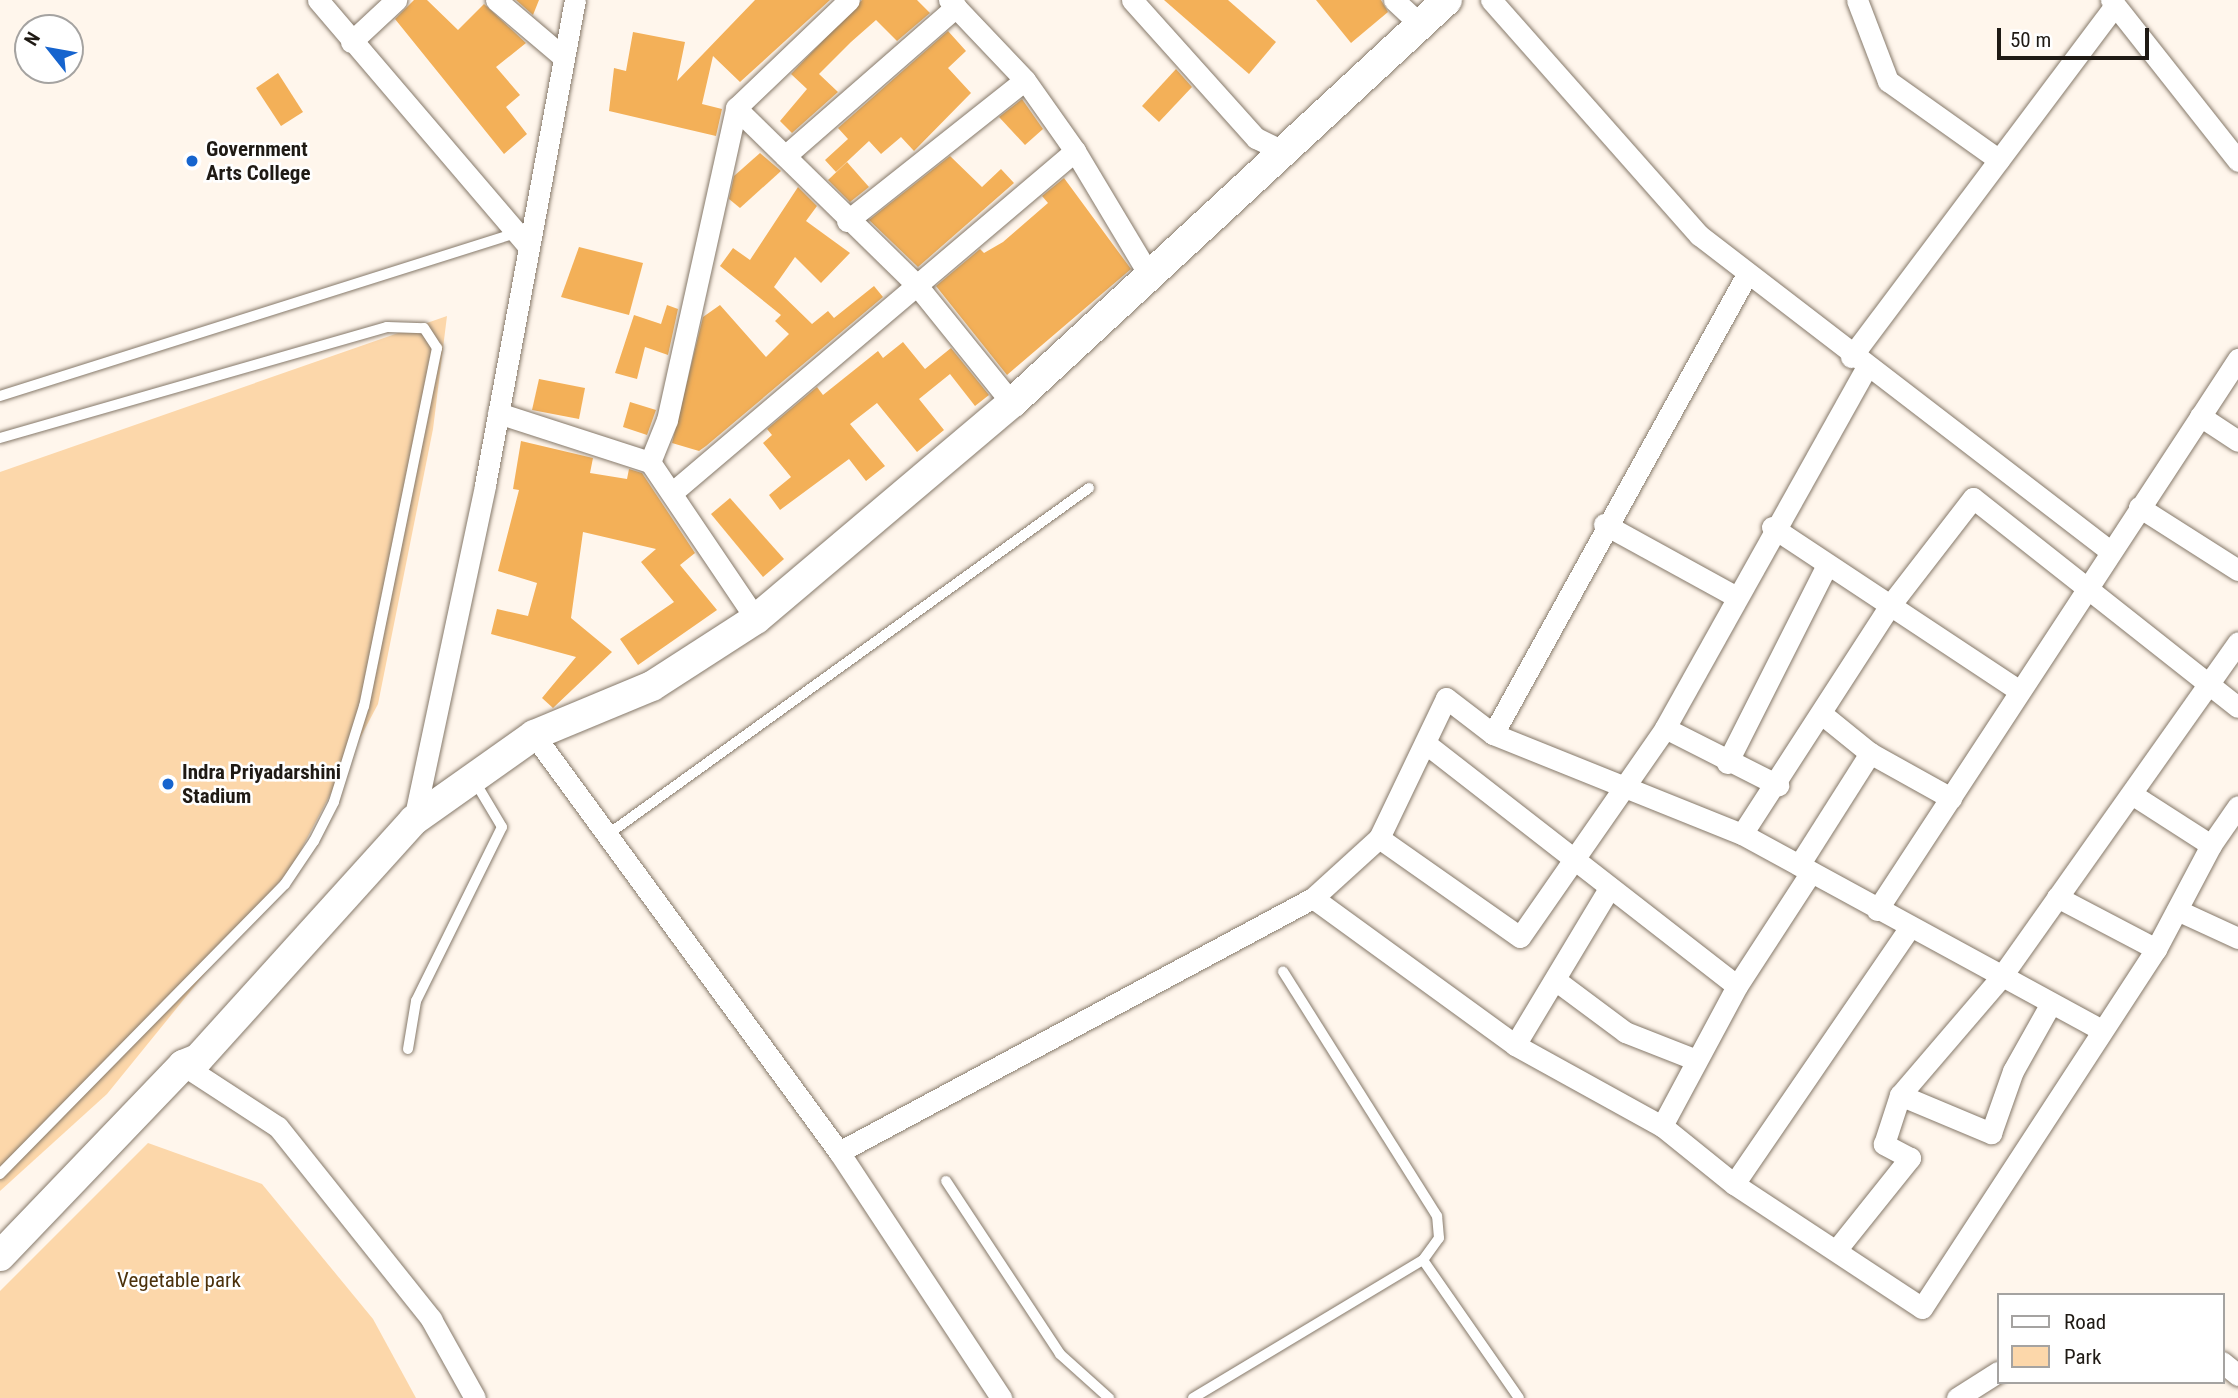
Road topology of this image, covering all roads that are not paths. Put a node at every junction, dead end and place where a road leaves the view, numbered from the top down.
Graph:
1 (318, 0) edge
2 (396, 0) edge
3 (496, 0) edge
4 (575, 0) edge
5 (849, 0) edge
6 (1132, 0) edge
7 (1394, 0) edge
8 (1447, 0) edge
9 (1491, 0) edge
10 (1857, 0) edge
11 (2113, 3) edge
12 (952, 4) edge
13 (1419, 24) junction
14 (351, 42) junction
15 (562, 56) junction
16 (1025, 79) junction
17 (736, 108) junction
18 (1075, 151) junction
19 (1287, 153) junction
20 (785, 156) junction
21 (1999, 160) junction
22 (2238, 161) edge
23 (847, 221) junction
24 (522, 239) junction
25 (1746, 276) junction
26 (1152, 278) junction
27 (915, 283) junction
28 (2238, 359) edge
29 (1859, 363) junction
30 (0, 396) edge
31 (1012, 403) junction
32 (498, 413) junction
33 (2200, 416) junction
34 (0, 438) edge
35 (2238, 441) edge
36 (650, 462) junction
37 (1088, 488) dead end
38 (674, 491) junction
39 (2139, 507) junction
40 (1604, 524) junction
41 (1772, 527) junction
42 (2110, 551) junction
43 (1828, 565) junction
44 (2238, 569) edge
45 (2085, 587) junction
46 (1735, 596) junction
47 (1888, 608) junction
48 (756, 619) junction
49 (2238, 642) edge
50 (2208, 686) junction
51 (2020, 691) junction
52 (2238, 707) edge
53 (1823, 715) junction
54 (1665, 728) junction
55 (1493, 734) junction
56 (534, 735) junction
57 (1425, 743) junction
58 (1870, 753) junction
59 (1727, 763) junction
60 (470, 775) junction
61 (1626, 783) junction
62 (1778, 785) junction
63 (2133, 795) junction
64 (1951, 798) junction
65 (2238, 806) edge
66 (414, 820) junction
67 (607, 835) junction
68 (1742, 835) junction
69 (1379, 838) junction
70 (2211, 845) junction
71 (1574, 859) junction
72 (1805, 868) junction
73 (1610, 887) junction
74 (2057, 897) junction
75 (1313, 898) junction
76 (1877, 910) junction
77 (2177, 910) junction
78 (1910, 927) junction
79 (2238, 938) edge
80 (2156, 949) junction
81 (1283, 971) dead end
82 (2001, 977) junction
83 (1558, 982) junction
84 (1737, 986) junction
85 (2050, 1005) junction
86 (2099, 1029) junction
87 (1515, 1045) junction
88 (408, 1049) dead end
89 (1696, 1060) junction
90 (183, 1065) junction
91 (1900, 1095) junction
92 (1662, 1126) junction
93 (839, 1152) junction
94 (0, 1174) edge
95 (946, 1181) dead end
96 (1734, 1184) junction
97 (1837, 1249) junction
98 (0, 1256) edge
99 (1423, 1260) junction
100 (2224, 1364) edge
101 (1996, 1373) edge
102 (2238, 1375) edge
103 (475, 1398) edge
104 (1001, 1398) edge
105 (1109, 1398) edge
106 (1193, 1398) edge
107 (1519, 1398) edge
108 (1957, 1398) edge

1 - 14 street
2 - 14 street
3 - 15 street
4 - 15 street
5 - 17 street
6 - 19 street
7 - 13 street
8 - 13 main road
9 - 25 street
10 - 21 street
11 - 21 street
11 - 22 street
12 - 16 street
12 - 20 street
13 - 19 main road
14 - 24 street
15 - 24 street
16 - 18 street
16 - 23 street
17 - 20 street
17 - 36 street
18 - 26 street
18 - 27 street
19 - 26 main road
20 - 23 street
21 - 29 street
23 - 27 street
24 - 30 lane
24 - 32 street
25 - 29 street
25 - 40 street
26 - 31 main road
27 - 31 street
27 - 38 street
28 - 33 street
29 - 41 street
29 - 42 street
31 - 48 main road
32 - 36 street
32 - 66 street
33 - 35 street
33 - 39 street
34 - 94 lane
36 - 38 street
37 - 67 lane
38 - 48 street
39 - 42 street
39 - 44 street
40 - 46 street
40 - 55 street
41 - 43 street
41 - 46 street
42 - 45 street
43 - 47 street
43 - 59 street
45 - 47 street
45 - 50 street
45 - 51 street
46 - 54 street
47 - 51 street
47 - 53 street
48 - 56 main road
49 - 50 street
50 - 52 street
50 - 63 street
51 - 64 street
53 - 58 street
53 - 62 street
54 - 59 street
54 - 61 street
55 - 57 street
55 - 61 street
56 - 60 main road
56 - 67 street
57 - 69 street
57 - 71 street
58 - 64 street
58 - 72 street
59 - 62 street
60 - 66 main road
60 - 88 lane
61 - 68 street
61 - 71 street
62 - 68 street
63 - 70 street
63 - 74 street
64 - 76 street
65 - 70 street
66 - 90 main road
67 - 93 street
68 - 72 street
69 - 71 street
69 - 75 street
70 - 77 street
71 - 73 street
72 - 76 street
72 - 84 street
73 - 83 street
73 - 84 street
74 - 80 street
74 - 82 street
75 - 87 street
75 - 93 street
76 - 78 street
77 - 79 street
77 - 80 street
78 - 82 street
78 - 96 street
80 - 86 street
81 - 99 lane
82 - 85 street
82 - 91 street
83 - 87 street
83 - 89 street
84 - 89 street
85 - 86 street
85 - 91 street
86 - 97 street
87 - 92 street
89 - 92 street
90 - 98 main road
90 - 103 street
91 - 97 street
92 - 96 street
93 - 104 street
95 - 105 lane
96 - 97 street
99 - 106 lane
99 - 107 lane
100 - 102 street
101 - 108 street

